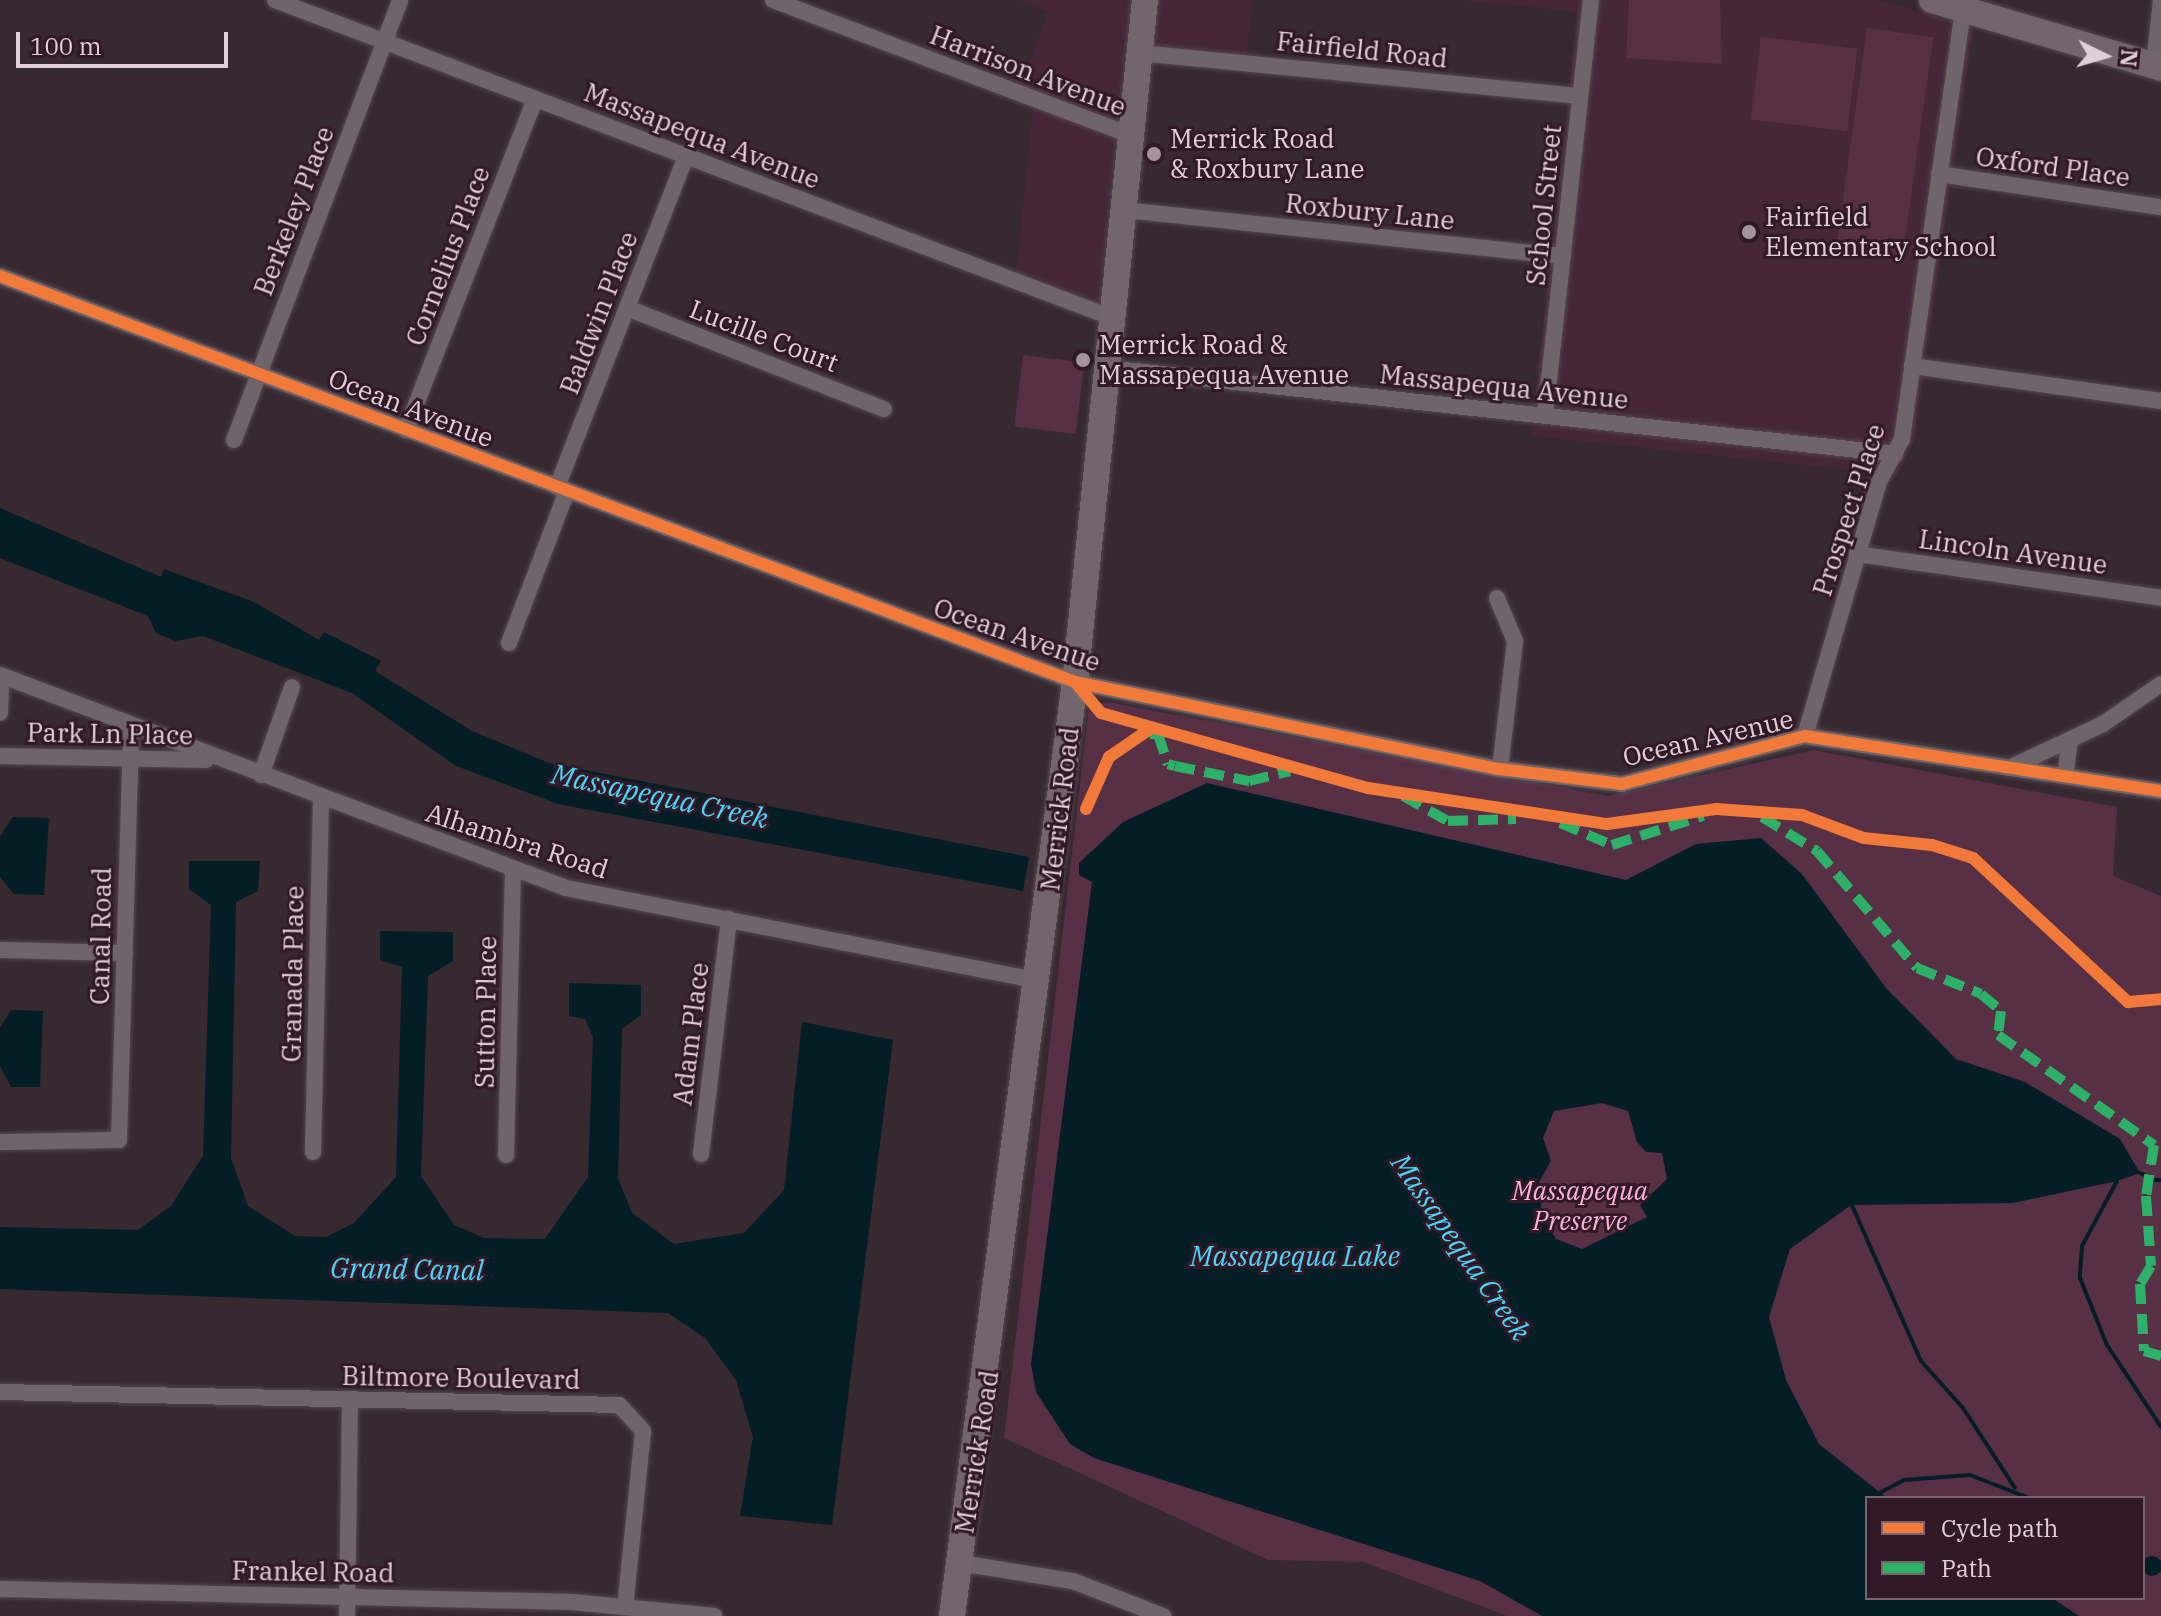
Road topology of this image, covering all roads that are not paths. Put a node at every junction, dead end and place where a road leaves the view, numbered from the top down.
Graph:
1 (275, 0) edge
2 (400, 0) edge
3 (773, 0) edge
4 (1145, 0) edge
5 (1591, 0) edge
6 (1932, 0) edge
7 (2161, 0) edge
8 (1963, 9) junction
9 (1995, 9) edge
10 (384, 41) junction
11 (1140, 53) junction
12 (2157, 67) edge
13 (1580, 96) junction
14 (535, 99) junction
15 (1131, 135) junction
16 (686, 156) junction
17 (1939, 174) junction
18 (2161, 207) edge
19 (1124, 210) junction
20 (1563, 256) junction
21 (0, 276) edge
22 (627, 308) junction
23 (1113, 318) junction
24 (1912, 366) junction
25 (1107, 368) junction
26 (258, 374) junction
27 (2161, 401) edge
28 (884, 409) dead end
29 (1545, 416) junction
30 (406, 430) junction
31 (234, 440) dead end
32 (1895, 454) junction
33 (562, 489) junction
34 (1857, 554) junction
35 (1497, 598) dead end
36 (2161, 598) edge
37 (509, 643) dead end
38 (1, 676) edge
39 (1075, 682) junction
40 (2161, 684) edge
41 (292, 687) dead end
42 (0, 713) edge
43 (131, 729) junction
44 (1805, 736) junction
45 (2070, 740) junction
46 (0, 756) edge
47 (130, 758) junction
48 (220, 760) junction
49 (2009, 768) junction
50 (1500, 769) junction
51 (261, 775) junction
52 (2065, 776) junction
53 (2161, 791) edge
54 (321, 798) junction
55 (513, 870) junction
56 (729, 919) junction
57 (0, 950) edge
58 (125, 953) junction
59 (1039, 981) junction
60 (0, 1142) edge
61 (313, 1152) dead end
62 (701, 1154) dead end
63 (506, 1155) dead end
64 (0, 1392) edge
65 (350, 1400) junction
66 (960, 1563) junction
67 (0, 1589) edge
68 (347, 1597) junction
69 (625, 1607) junction
70 (1155, 1614) edge
71 (347, 1616) edge
72 (714, 1616) edge
73 (952, 1616) edge

1 - 10 street, Massapequa Avenue
2 - 10 street, Berkeley Place
3 - 15 street, Harrison Avenue
4 - 11 main road, Merrick Road
5 - 13 street, School Street
6 - 8 main road
7 - 12 street
8 - 9 main road
8 - 17 street, Prospect Place
9 - 12 main road
10 - 14 street, Massapequa Avenue
10 - 26 street, Berkeley Place
11 - 13 street, Fairfield Road
11 - 15 main road, Merrick Road
13 - 20 street, School Street
14 - 16 street, Massapequa Avenue
14 - 30 street, Cornelius Place
15 - 19 main road, Merrick Road
16 - 22 street, Baldwin Place
16 - 23 street, Massapequa Avenue
17 - 18 street, Oxford Place
17 - 24 street, Prospect Place
19 - 20 street, Roxbury Lane
19 - 23 main road, Merrick Road
20 - 29 street, School Street
21 - 26 street, Ocean Avenue
22 - 28 street, Lucille Court
22 - 33 street, Baldwin Place
23 - 25 main road, Merrick Road
24 - 27 street
24 - 32 street, Prospect Place
25 - 29 street, Massapequa Avenue
25 - 39 main road, Merrick Road
26 - 30 street, Ocean Avenue
26 - 31 street, Berkeley Place
29 - 32 street, Massapequa Avenue
30 - 33 street, Ocean Avenue
32 - 34 street, Prospect Place
33 - 37 street, Baldwin Place
33 - 39 street, Ocean Avenue
34 - 36 street, Lincoln Avenue
34 - 44 street, Prospect Place
35 - 50 street
38 - 42 street
38 - 43 street, Alhambra Road
39 - 50 street, Ocean Avenue
39 - 59 main road, Merrick Road
40 - 45 street
41 - 51 street
43 - 47 street, Canal Road
43 - 48 street, Alhambra Road
44 - 49 street, Ocean Avenue
44 - 50 street, Ocean Avenue
45 - 49 street
45 - 52 street
46 - 47 street, Park Ln Place
47 - 48 street, Park Ln Place
47 - 58 street, Canal Road
48 - 51 street, Alhambra Road
49 - 52 street, Ocean Avenue
51 - 54 street, Alhambra Road
52 - 53 street, Ocean Avenue
54 - 55 street, Alhambra Road
54 - 61 street, Granada Place
55 - 56 street, Alhambra Road
55 - 63 street, Sutton Place
56 - 59 street, Alhambra Road
56 - 62 street, Adam Place
57 - 58 street
58 - 60 street, Canal Road
59 - 66 main road, Merrick Road
64 - 65 street, Biltmore Boulevard
65 - 68 street
65 - 69 street, Biltmore Boulevard
66 - 70 street
66 - 73 main road, Merrick Road
67 - 68 street, Frankel Road
68 - 69 street, Frankel Road
68 - 71 street
69 - 72 street

